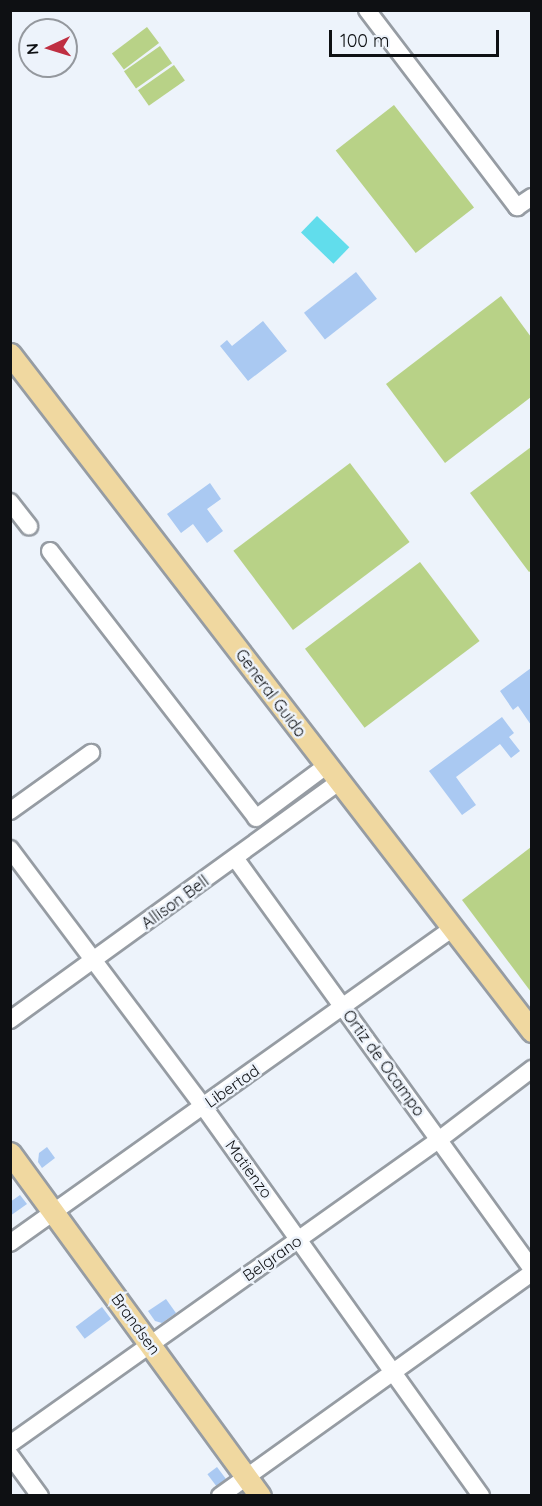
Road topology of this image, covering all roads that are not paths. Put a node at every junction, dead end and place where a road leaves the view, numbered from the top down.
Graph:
1 (367, 10) edge
2 (531, 197) edge
3 (10, 354) edge
4 (10, 502) edge
5 (29, 526) dead end
6 (50, 551) dead end
7 (91, 753) dead end
8 (332, 774) junction
9 (10, 811) edge
10 (10, 849) edge
11 (236, 858) junction
12 (453, 928) junction
13 (94, 961) junction
14 (344, 1007) junction
15 (10, 1020) edge
16 (531, 1031) edge
17 (531, 1069) edge
18 (203, 1106) junction
19 (440, 1139) junction
20 (10, 1153) edge
21 (54, 1212) junction
22 (300, 1239) junction
23 (10, 1243) edge
24 (531, 1271) edge
25 (150, 1342) junction
26 (395, 1371) junction
27 (10, 1444) edge
28 (10, 1455) edge
29 (246, 1476) junction
30 (40, 1496) edge
31 (220, 1496) edge
32 (260, 1496) edge
33 (481, 1496) edge

1 - 2 street
3 - 8 main road, General Guido
4 - 5 street
6 - 8 street
7 - 9 street
8 - 11 street, Allison Bell
8 - 12 main road, General Guido
10 - 13 street, Matienzo
11 - 13 street, Allison Bell
11 - 14 street, Ortiz de Ocampo
12 - 14 street, Libertad
12 - 16 main road, General Guido
13 - 15 street, Allison Bell
13 - 18 street, Matienzo
14 - 18 street, Libertad
14 - 19 street, Ortiz de Ocampo
17 - 19 street, Belgrano
18 - 21 street, Libertad
18 - 22 street, Matienzo
19 - 22 street, Belgrano
19 - 24 street, Ortiz de Ocampo
20 - 21 main road, Brandsen
21 - 23 street, Libertad
21 - 25 main road, Brandsen
22 - 25 street, Belgrano
22 - 26 street, Matienzo
24 - 26 street
25 - 27 street, Belgrano
25 - 29 main road, Brandsen
26 - 29 street
26 - 33 street, Matienzo
28 - 30 street
29 - 31 street
29 - 32 main road, Brandsen

